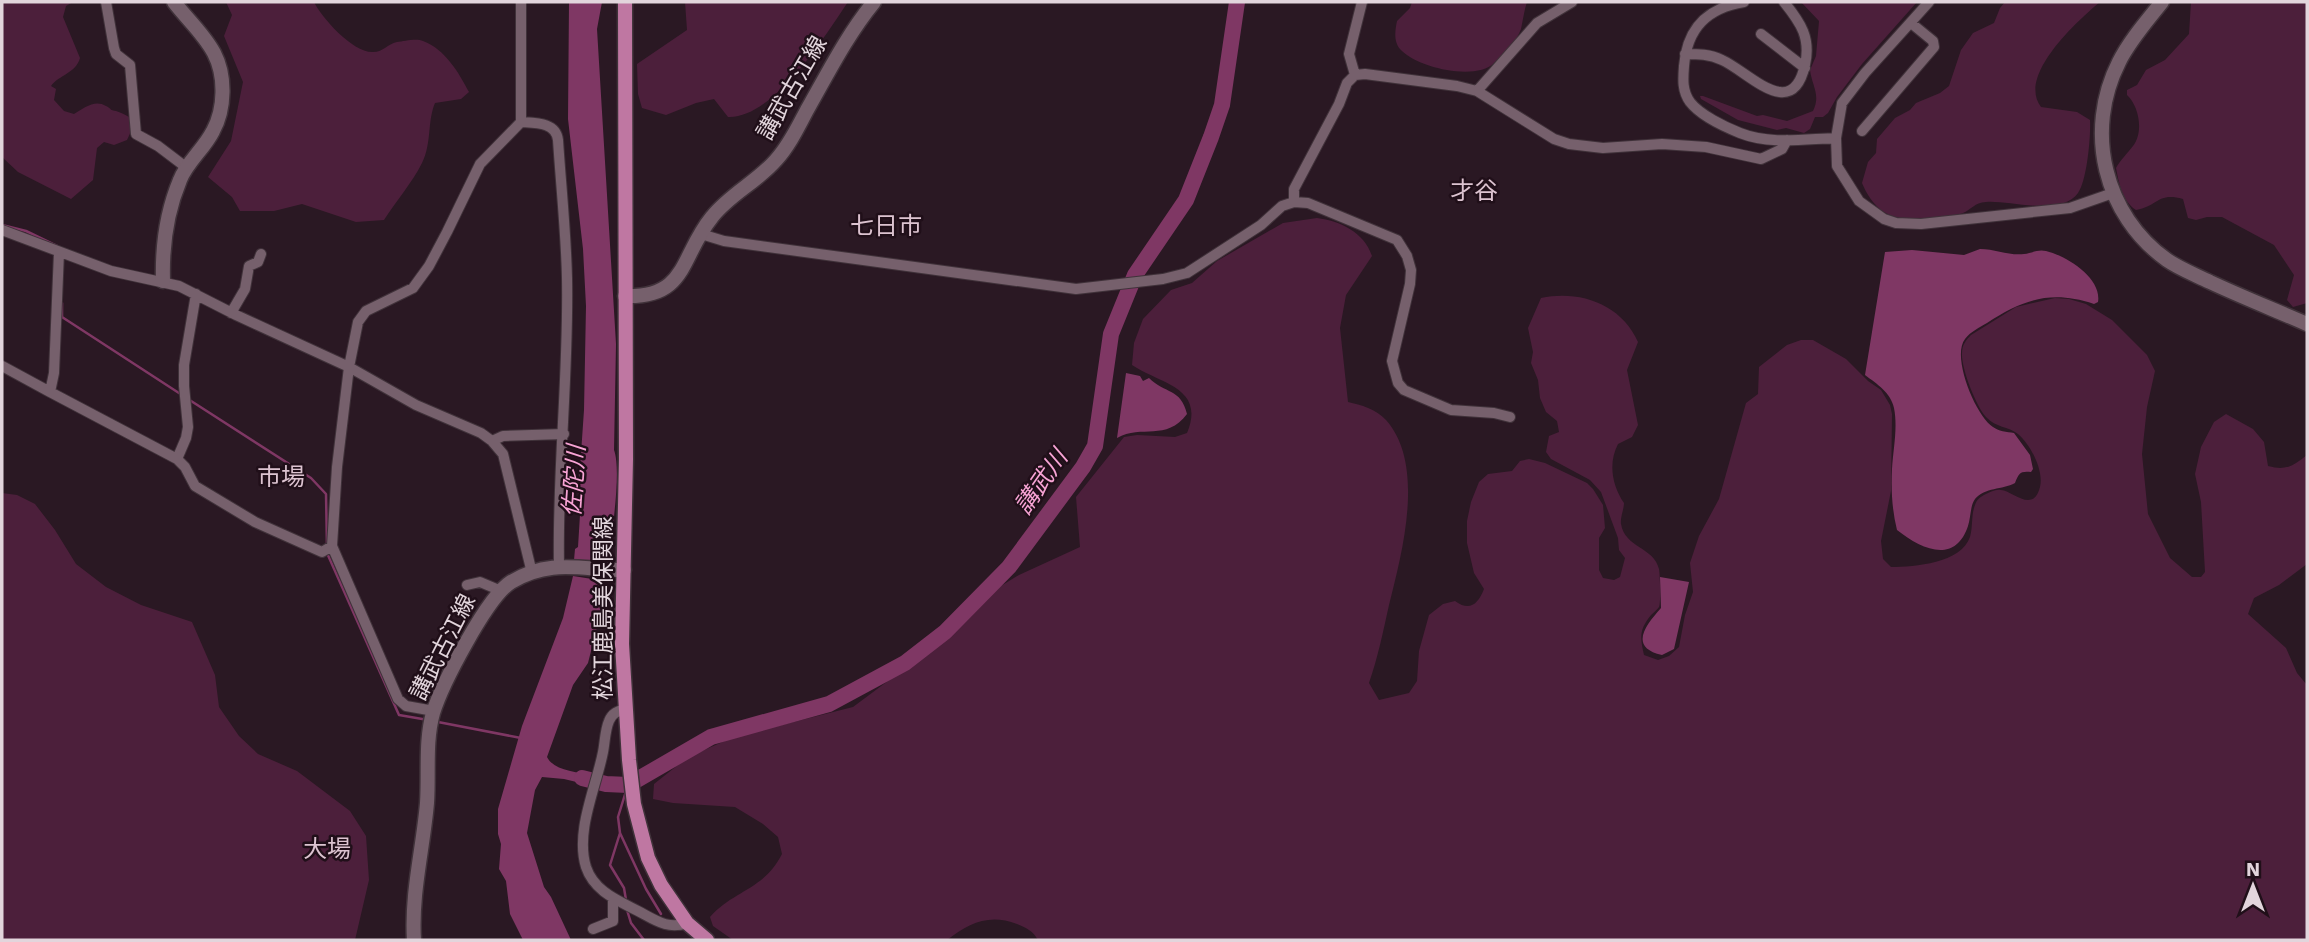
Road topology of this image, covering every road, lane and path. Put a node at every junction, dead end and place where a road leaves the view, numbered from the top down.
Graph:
1 (106, 2) edge
2 (174, 2) edge
3 (520, 2) edge
4 (625, 2) edge
5 (874, 2) edge
6 (1362, 2) edge
7 (1572, 2) edge
8 (1744, 2) edge
9 (1784, 2) edge
10 (1929, 2) edge
11 (2162, 2) edge
12 (1729, 3) edge
13 (1911, 23) junction
14 (1760, 34) dead end
15 (1685, 54) junction
16 (1804, 68) junction
17 (1355, 75) junction
18 (1477, 91) junction
19 (521, 122) junction
20 (1862, 131) dead end
21 (1836, 138) junction
22 (1787, 140) junction
23 (187, 168) junction
24 (2113, 193) junction
25 (1294, 202) junction
26 (2, 230) edge
27 (701, 234) junction
28 (58, 252) junction
29 (261, 254) dead end
30 (163, 281) junction
31 (196, 294) junction
32 (625, 296) junction
33 (231, 313) junction
34 (2307, 324) edge
35 (2, 366) edge
36 (349, 367) junction
37 (50, 392) junction
38 (1510, 417) dead end
39 (564, 434) junction
40 (492, 441) junction
41 (177, 460) junction
42 (328, 548) junction
43 (565, 566) junction
44 (618, 570) junction
45 (532, 573) junction
46 (467, 585) dead end
47 (499, 590) junction
48 (625, 709) junction
49 (433, 717) junction
50 (612, 898) junction
51 (687, 923) junction
52 (593, 929) dead end
53 (414, 940) edge
54 (707, 940) edge

1 - 23 street
2 - 23 main road
3 - 19 street
4 - 32 main road, 松江鹿島美保関線
5 - 27 main road, 講武古江線
6 - 17 street
7 - 18 street
8 - 12 street
9 - 16 street
10 - 13 street
11 - 24 main road
12 - 15 street
13 - 20 street
13 - 21 street
14 - 16 street
15 - 16 street
15 - 22 street
17 - 18 street
17 - 25 street
18 - 22 street
19 - 36 street
19 - 39 street
21 - 22 street
21 - 24 street
23 - 30 main road
24 - 34 main road
25 - 27 street
25 - 38 street
26 - 28 street
27 - 32 main road, 講武古江線
28 - 30 street
28 - 37 street
29 - 33 street
30 - 31 street
31 - 33 street
31 - 41 street
32 - 44 main road, 松江鹿島美保関線
33 - 36 street
35 - 37 street
36 - 40 street
36 - 42 street
37 - 41 street
39 - 40 street
39 - 43 street
40 - 45 street
41 - 42 street
42 - 49 street
43 - 44 main road, 講武古江線
43 - 45 main road, 講武古江線
44 - 48 main road, 松江鹿島美保関線
45 - 47 main road, 講武古江線
46 - 47 street
47 - 49 main road, 講武古江線
48 - 50 street
48 - 51 main road, 松江鹿島美保関線
49 - 53 main road, 講武古江線
50 - 51 street
50 - 52 street
51 - 54 main road, 松江鹿島美保関線

